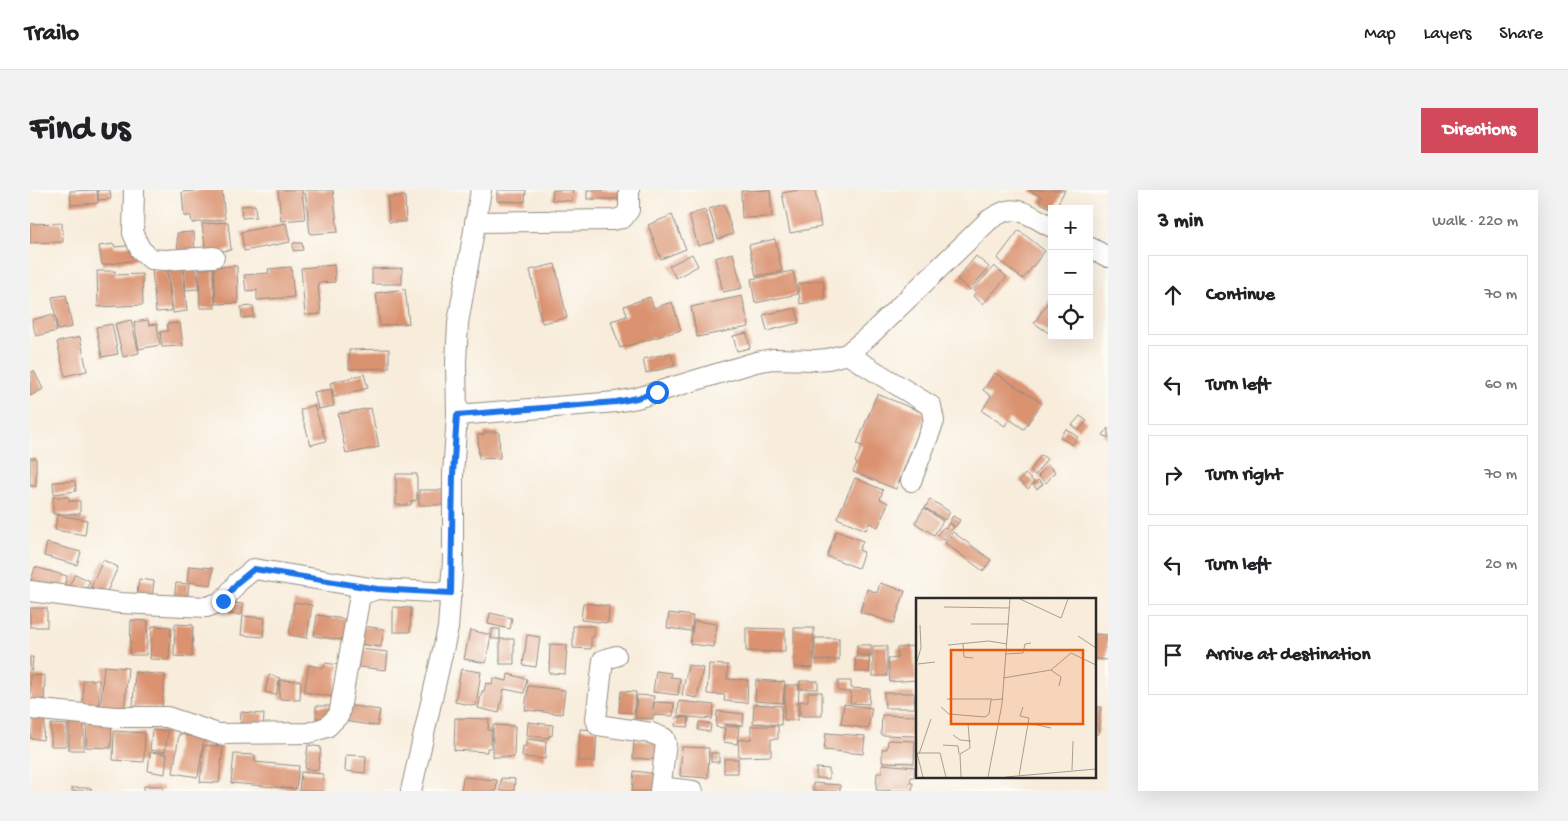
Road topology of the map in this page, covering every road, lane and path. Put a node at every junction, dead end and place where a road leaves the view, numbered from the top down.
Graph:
1 (134, 190) edge
2 (481, 190) edge
3 (629, 190) edge
4 (475, 222) junction
5 (1048, 226) edge
6 (1093, 249) edge
7 (214, 257) dead end
8 (1108, 257) edge
9 (846, 354) junction
10 (457, 415) junction
11 (911, 481) dead end
12 (377, 589) junction
13 (30, 591) edge
14 (451, 593) junction
15 (616, 656) dead end
16 (30, 710) edge
17 (660, 790) edge
18 (411, 791) edge
19 (693, 791) edge

1 - 7 street
2 - 4 street
3 - 4 street
4 - 10 street
5 - 9 street
6 - 8 street
9 - 10 street
9 - 11 street
10 - 14 street
12 - 13 street
12 - 14 street
12 - 16 street
14 - 18 street
15 - 17 street
17 - 19 street

